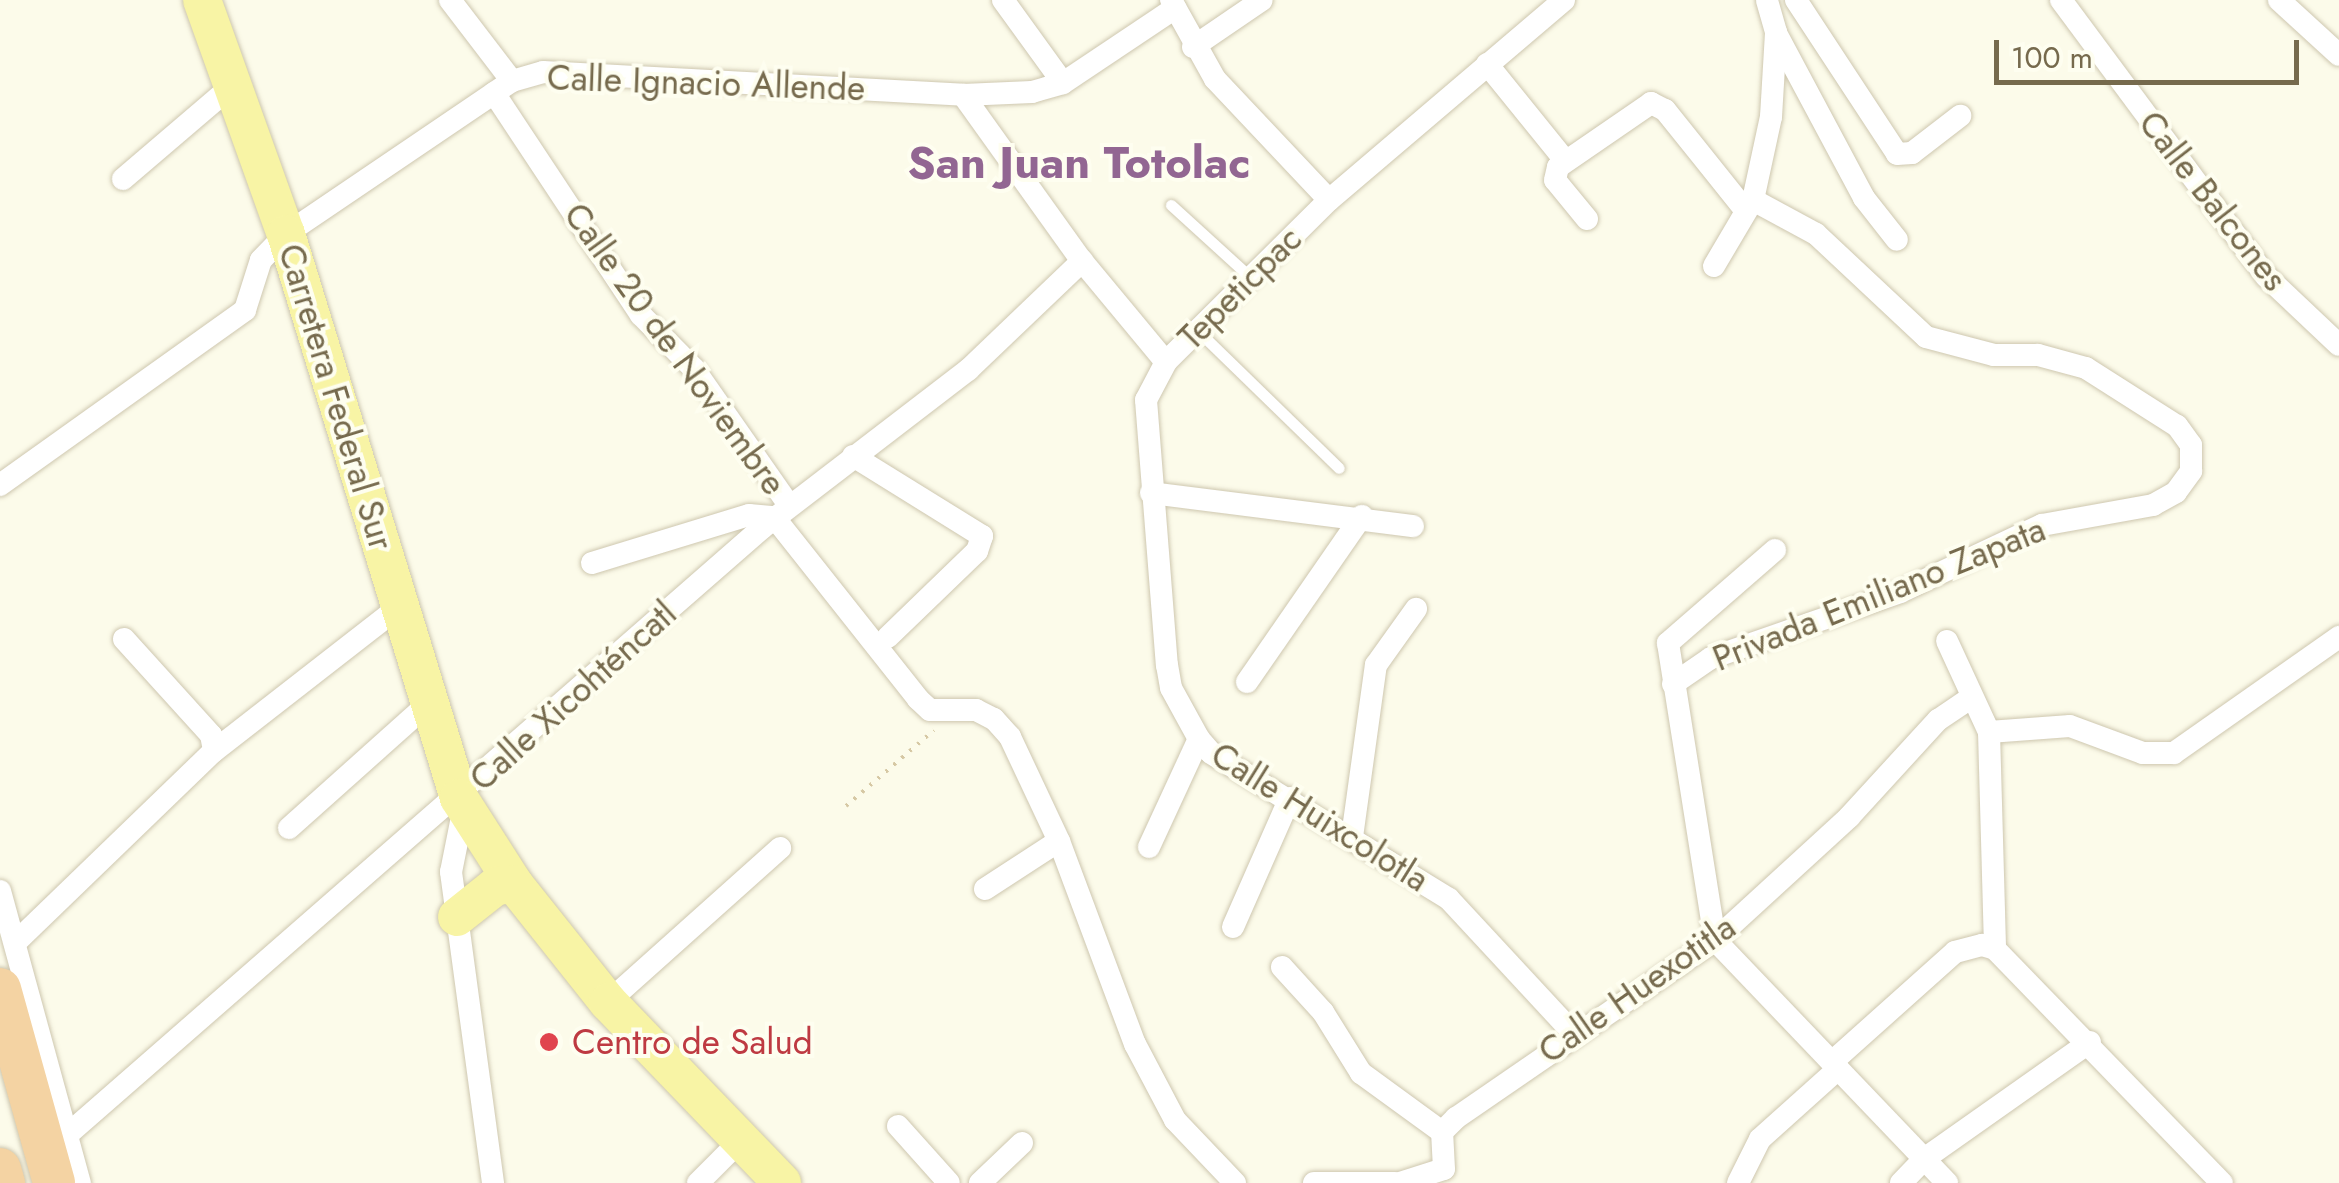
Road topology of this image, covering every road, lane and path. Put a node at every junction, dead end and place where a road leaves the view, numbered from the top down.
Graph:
1 (202, 0) edge
2 (450, 0) edge
3 (1002, 0) edge
4 (1262, 0) edge
5 (1564, 0) edge
6 (1767, 0) edge
7 (2061, 0) edge
8 (2279, 0) edge
9 (1173, 4) edge
10 (1810, 4) edge
11 (1776, 32) junction
12 (1194, 47) junction
13 (2339, 55) edge
14 (1487, 64) junction
15 (1063, 83) junction
16 (233, 85) junction
17 (503, 87) junction
18 (963, 94) junction
19 (1960, 116) dead end
20 (1564, 159) junction
21 (123, 179) dead end
22 (1330, 200) junction
23 (1170, 204) dead end
24 (1749, 205) junction
25 (1587, 219) dead end
26 (286, 234) junction
27 (1897, 240) dead end
28 (1082, 262) junction
29 (1714, 266) dead end
30 (1250, 277) junction
31 (1196, 328) junction
32 (2339, 346) edge
33 (1160, 370) junction
34 (853, 456) junction
35 (1339, 468) dead end
36 (0, 485) edge
37 (1150, 493) junction
38 (782, 511) junction
39 (1362, 516) junction
40 (1413, 526) dead end
41 (1775, 550) dead end
42 (592, 563) dead end
43 (400, 606) junction
44 (1416, 609) dead end
45 (888, 636) dead end
46 (2339, 636) edge
47 (124, 639) dead end
48 (1947, 641) dead end
49 (1247, 682) dead end
50 (1673, 684) junction
51 (1971, 698) junction
52 (430, 702) junction
53 (941, 712) junction
54 (1989, 732) junction
55 (1199, 738) junction
56 (214, 751) junction
57 (1290, 798) junction
58 (461, 802) junction
59 (846, 806) dead end
60 (289, 828) dead end
61 (1352, 838) junction
62 (1059, 841) junction
63 (1149, 847) dead end
64 (780, 848) dead end
65 (514, 884) junction
66 (985, 889) dead end
67 (0, 891) edge
68 (457, 917) junction
69 (1233, 927) dead end
70 (1715, 940) junction
71 (15, 943) junction
72 (1994, 949) junction
73 (1282, 966) dead end
74 (0, 989) edge
75 (608, 1002) junction
76 (1573, 1034) junction
77 (2090, 1042) junction
78 (1835, 1066) junction
79 (898, 1126) dead end
80 (1442, 1132) junction
81 (67, 1135) junction
82 (741, 1140) junction
83 (1022, 1143) dead end
84 (1924, 1160) junction
85 (0, 1169) edge
86 (1452, 1176) edge
87 (4, 1183) edge
88 (54, 1183) edge
89 (80, 1183) edge
90 (493, 1183) edge
91 (698, 1183) edge
92 (782, 1183) edge
93 (949, 1183) edge
94 (980, 1183) edge
95 (1235, 1183) edge
96 (1314, 1183) edge
97 (1398, 1183) edge
98 (1738, 1183) edge
99 (1901, 1183) edge
100 (1947, 1183) edge
101 (2222, 1183) edge

1 - 16 main road, Carretera Federal Sur
2 - 17 street, Calle 20 de Noviembre
3 - 15 street
4 - 12 street
5 - 14 street, Tepeticpac
6 - 11 street
7 - 32 street, Calle Balcones
8 - 13 street
9 - 12 street
9 - 15 street
10 - 19 street
11 - 24 street
11 - 27 street
12 - 22 street
14 - 20 street
14 - 22 street, Tepeticpac
15 - 18 street, Calle Ignacio Allende
16 - 21 street
16 - 26 main road, Carretera Federal Sur
17 - 18 street, Calle Ignacio Allende
17 - 26 street, Calle Ignacio Allende
17 - 38 street, Calle 20 de Noviembre
18 - 28 street
20 - 24 street
20 - 25 street
22 - 30 street, Tepeticpac
23 - 30 lane
24 - 29 street
24 - 50 street, Privada Emiliano Zapata
26 - 36 street, Calle Ignacio Allende
26 - 43 main road, Carretera Federal Sur
28 - 33 street
28 - 34 street, Calle Xicohténcatl
30 - 31 street, Tepeticpac
31 - 33 street, Tepeticpac
31 - 35 lane
33 - 37 street, Calle Huixcolotla
34 - 38 street, Calle Xicohténcatl
34 - 45 street
37 - 39 street
37 - 55 street, Calle Huixcolotla
38 - 42 street
38 - 53 street, Calle 20 de Noviembre
38 - 58 street, Calle Xicohténcatl
39 - 40 street
39 - 49 street
41 - 50 street
43 - 52 main road, Carretera Federal Sur
43 - 56 street
44 - 61 street
46 - 54 street
47 - 56 street
48 - 51 street
50 - 70 street
51 - 54 street
51 - 70 street, Calle Huexotitla
52 - 58 main road, Carretera Federal Sur
52 - 60 street
53 - 59 path
53 - 62 street
54 - 72 street
55 - 57 street, Calle Huixcolotla
55 - 63 street
56 - 71 street
57 - 61 street, Calle Huixcolotla
57 - 69 street
58 - 65 main road, Carretera Federal Sur
58 - 68 street
58 - 81 street, Calle Xicohténcatl
61 - 76 street, Calle Huixcolotla
62 - 66 street
62 - 95 street
64 - 75 street
65 - 68 main road
65 - 75 main road, Carretera Federal Sur
67 - 71 street
68 - 90 street
70 - 76 street, Calle Huexotitla
70 - 78 street
71 - 81 street
72 - 77 street
72 - 78 street
73 - 80 street
74 - 88 highway
75 - 82 main road, Carretera Federal Sur
76 - 80 street, Calle Huexotitla
77 - 84 street
77 - 101 street
78 - 84 street
78 - 98 street
79 - 93 street
80 - 86 street
81 - 89 street
82 - 91 street
82 - 92 main road, Carretera Federal Sur
83 - 94 street
84 - 99 street
84 - 100 street
85 - 87 highway
86 - 97 street
96 - 97 street

